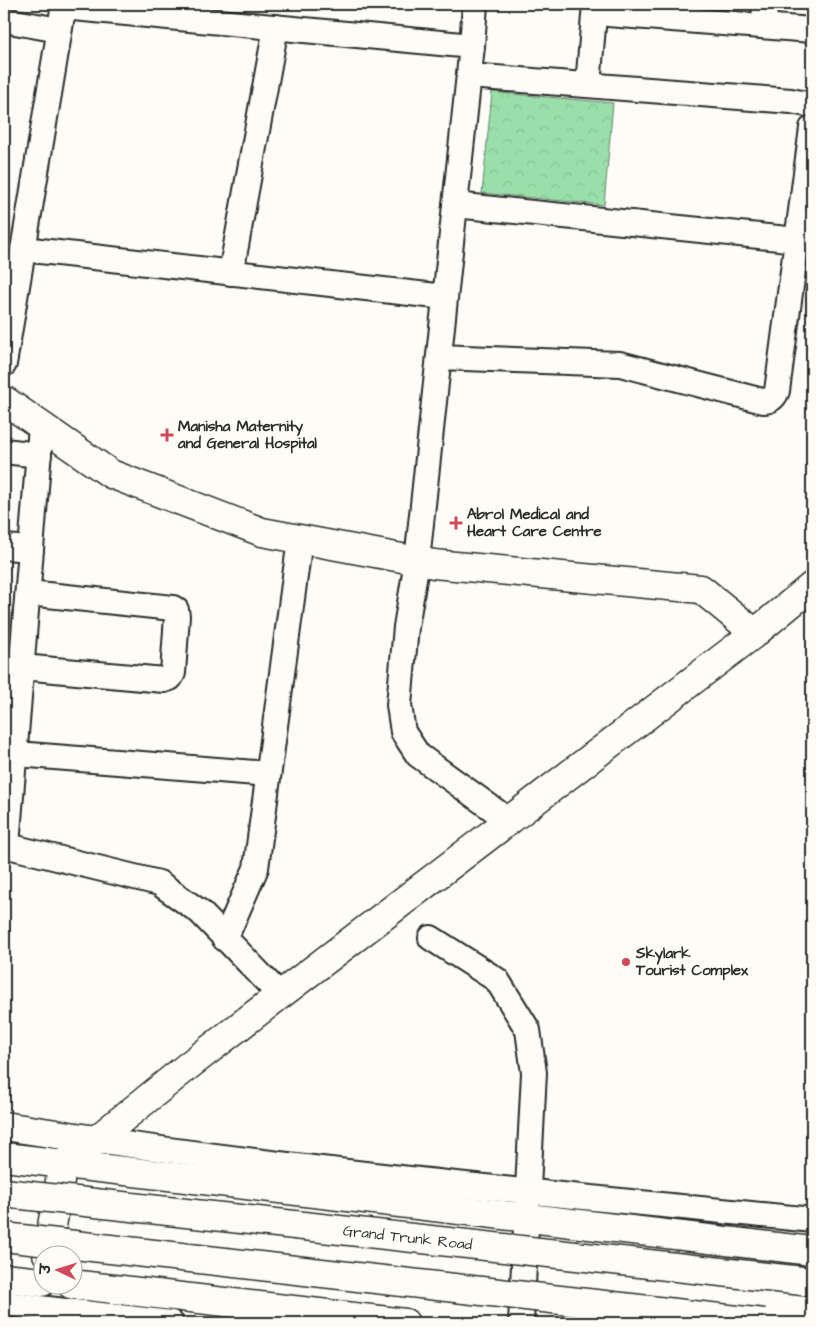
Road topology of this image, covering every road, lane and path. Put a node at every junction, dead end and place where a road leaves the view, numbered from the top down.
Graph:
1 (475, 4) edge
2 (64, 5) edge
3 (595, 8) edge
4 (765, 15) edge
5 (4, 20) edge
6 (276, 27) junction
7 (59, 30) junction
8 (812, 30) edge
9 (472, 46) junction
10 (469, 76) junction
11 (588, 85) junction
12 (812, 105) edge
13 (812, 128) edge
14 (455, 205) junction
15 (798, 240) junction
16 (23, 249) junction
17 (231, 273) junction
18 (445, 297) junction
19 (439, 358) junction
20 (4, 364) edge
21 (4, 400) edge
22 (41, 426) junction
23 (4, 451) edge
24 (39, 455) junction
25 (300, 539) junction
26 (4, 547) edge
27 (31, 549) junction
28 (417, 561) junction
29 (812, 586) edge
30 (28, 593) junction
31 (755, 633) junction
32 (22, 668) junction
33 (9, 753) edge
34 (268, 774) junction
35 (508, 820) junction
36 (5, 845) edge
37 (431, 938) dead end
38 (225, 939) junction
39 (280, 996) junction
40 (4, 1126) edge
41 (96, 1140) junction
42 (4, 1157) edge
43 (63, 1164) junction
44 (528, 1191) junction
45 (4, 1193) edge
46 (526, 1218) junction
47 (812, 1220) edge
48 (4, 1237) edge
49 (49, 1244) edge
50 (812, 1251) edge
51 (4, 1278) edge
52 (32, 1280) edge
53 (812, 1282) edge
54 (82, 1285) edge
55 (106, 1288) junction
56 (4, 1304) edge
57 (102, 1319) edge
58 (171, 1323) edge
59 (405, 1323) edge
60 (521, 1323) edge
61 (764, 1323) edge

1 - 9 street
2 - 6 street
2 - 7 street
3 - 4 street
3 - 11 street
4 - 8 street
5 - 7 street
6 - 9 street
6 - 17 street
7 - 16 street
9 - 10 street
10 - 11 street
10 - 14 street
11 - 12 street
13 - 15 street
14 - 15 street
14 - 18 street
15 - 19 street
16 - 17 street
16 - 20 street
17 - 18 street
18 - 19 street
19 - 28 street
21 - 22 main road
22 - 24 street
22 - 25 main road
23 - 24 street
24 - 27 street
25 - 28 main road
25 - 34 street
26 - 27 street
27 - 30 street
28 - 31 main road
28 - 35 street
29 - 31 main road
30 - 32 street
30 - 32 street
31 - 35 main road
32 - 33 street
33 - 34 street
33 - 36 street
34 - 38 street
35 - 39 main road
36 - 38 street
37 - 44 street
38 - 39 street
39 - 41 main road
40 - 41 main road
41 - 43 main road
41 - 44 street
42 - 43 main road
43 - 46 main road
43 - 49 main road
44 - 46 street
44 - 47 street
45 - 53 main road, Grand Trunk Road, bridge
46 - 50 main road
46 - 60 street
48 - 61 main road, bridge
51 - 52 main road
54 - 55 main road
55 - 57 street
55 - 59 main road
56 - 57 street
57 - 58 street

